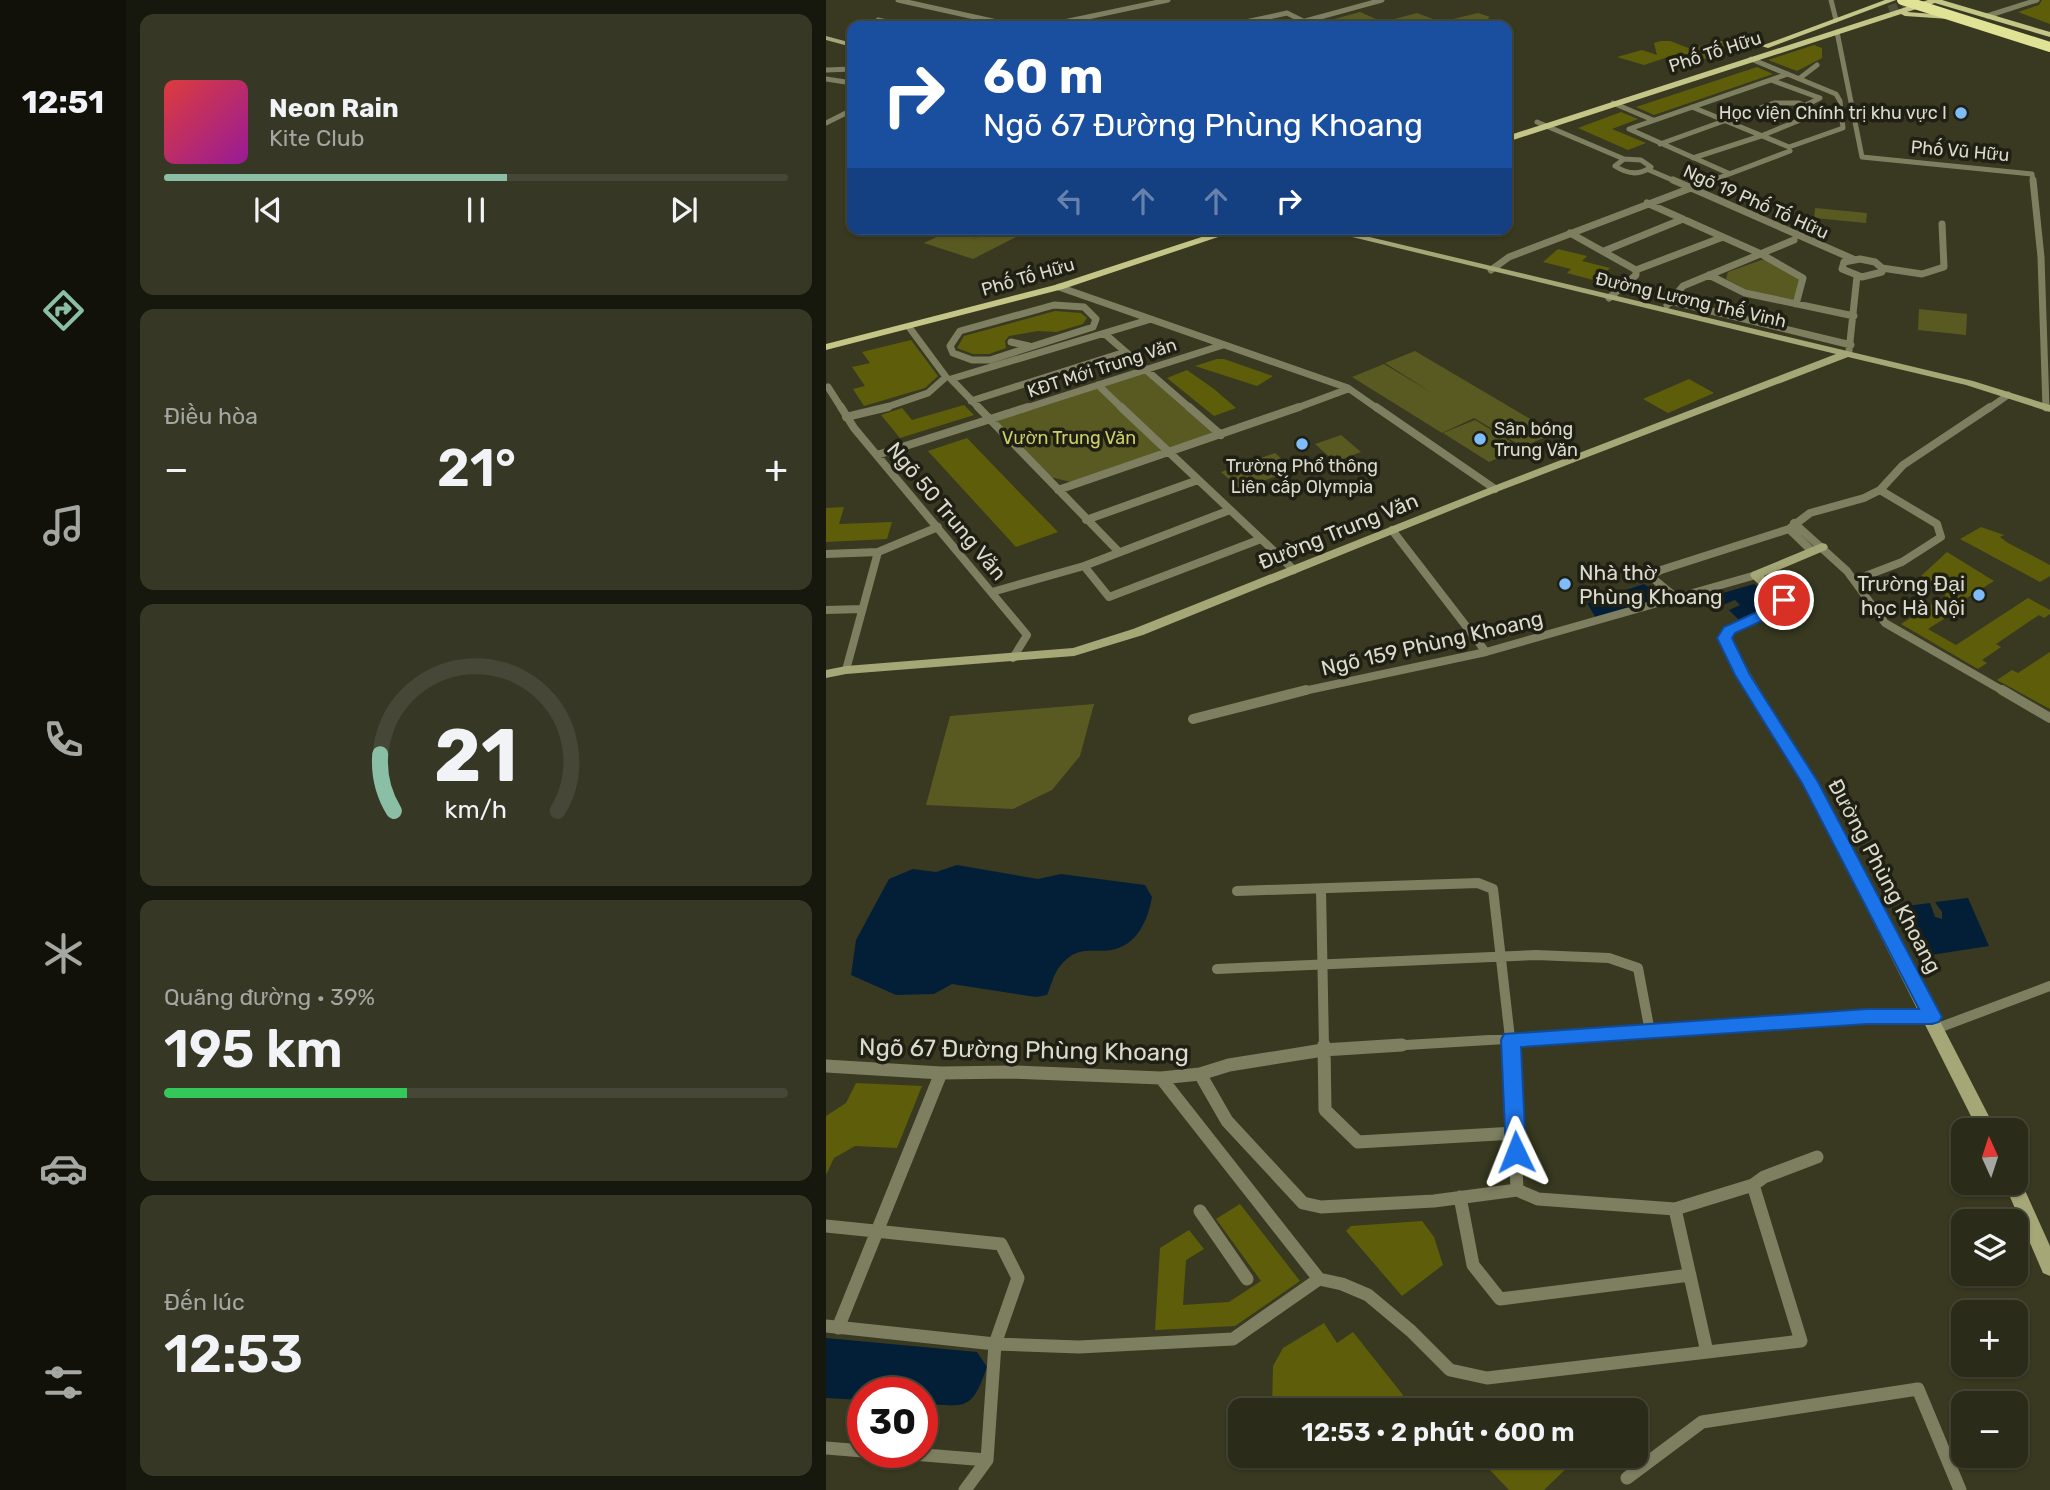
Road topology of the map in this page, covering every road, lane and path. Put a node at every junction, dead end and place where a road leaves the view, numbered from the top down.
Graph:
1 (898, 0) edge
2 (1168, 0) edge
3 (1382, 0) edge
4 (1831, 0) edge
5 (1902, 0) edge
6 (1923, 0) edge
7 (1935, 0) edge
8 (1957, 0) edge
9 (2037, 0) edge
10 (1871, 4) edge
11 (1888, 5) edge
12 (1914, 8) junction
13 (1902, 11) junction
14 (1971, 11) junction
15 (1987, 16) junction
16 (1946, 17) junction
17 (878, 20) dead end
18 (1836, 20) junction
19 (882, 21) edge
20 (993, 21) edge
21 (1069, 21) edge
22 (1250, 21) edge
23 (1303, 21) edge
24 (1308, 21) edge
25 (1837, 32) junction
26 (826, 38) edge
27 (2024, 42) junction
28 (2048, 42) edge
29 (847, 44) edge
30 (1763, 47) junction
31 (1773, 51) junction
32 (1751, 59) junction
33 (1817, 65) dead end
34 (847, 69) edge
35 (826, 71) edge
36 (1788, 74) junction
37 (1800, 78) junction
38 (826, 79) edge
39 (1771, 80) junction
40 (847, 82) edge
41 (1613, 103) junction
42 (1806, 105) junction
43 (1692, 107) junction
44 (847, 112) edge
45 (1653, 120) junction
46 (1725, 120) junction
47 (826, 123) edge
48 (1538, 125) junction
49 (1512, 131) edge
50 (1761, 136) junction
51 (1512, 137) edge
52 (1660, 144) junction
53 (1790, 151) dead end
54 (1693, 158) junction
55 (1624, 159) junction
56 (1617, 162) junction
57 (1645, 171) junction
58 (1728, 173) junction
59 (1685, 189) junction
60 (1647, 203) junction
61 (1684, 219) junction
62 (1942, 224) dead end
63 (1570, 233) junction
64 (1190, 235) edge
65 (1219, 235) edge
66 (1348, 235) edge
67 (1723, 237) junction
68 (1794, 240) junction
69 (1604, 251) junction
70 (1761, 254) junction
71 (1853, 259) junction
72 (1844, 262) junction
73 (1882, 268) junction
74 (1491, 270) junction
75 (1636, 270) junction
76 (1709, 275) junction
77 (1857, 276) junction
78 (2046, 286) edge
79 (1059, 287) junction
80 (1609, 298) junction
81 (1008, 301) junction
82 (1670, 301) junction
83 (1796, 304) junction
84 (986, 307) junction
85 (1662, 311) junction
86 (1020, 314) junction
87 (1853, 316) junction
88 (999, 320) junction
89 (1149, 320) junction
90 (905, 325) junction
91 (1047, 332) dead end
92 (1105, 334) junction
93 (826, 338) edge
94 (1011, 342) dead end
95 (1044, 342) junction
96 (1223, 345) junction
97 (1029, 346) junction
98 (826, 347) edge
99 (1053, 349) junction
100 (1849, 350) junction
101 (1125, 352) junction
102 (1037, 354) junction
103 (1145, 370) junction
104 (1098, 385) junction
105 (828, 387) dead end
106 (1348, 388) junction
107 (2008, 395) junction
108 (971, 401) junction
109 (2048, 409) edge
110 (846, 417) junction
111 (990, 420) junction
112 (1221, 436) junction
113 (1169, 452) junction
114 (877, 454) junction
115 (1198, 480) junction
116 (1495, 489) junction
117 (1058, 490) junction
118 (1880, 490) junction
119 (1230, 510) junction
120 (1086, 520) junction
121 (1791, 526) junction
122 (938, 527) junction
123 (1392, 530) junction
124 (1261, 539) junction
125 (1817, 549) junction
126 (878, 552) junction
127 (1119, 552) junction
128 (826, 554) edge
129 (1084, 566) junction
130 (1294, 570) junction
131 (1756, 575) junction
132 (1855, 580) junction
133 (992, 592) junction
134 (1678, 599) junction
135 (862, 609) junction
136 (826, 610) edge
137 (1486, 652) junction
138 (1013, 657) junction
139 (846, 670) junction
140 (826, 674) edge
141 (2050, 718) edge
142 (1193, 719) dead end
143 (1321, 889) junction
144 (1237, 891) dead end
145 (1502, 957) junction
146 (1322, 963) junction
147 (1217, 969) dead end
148 (2050, 986) edge
149 (1935, 1022) junction
150 (1650, 1032) junction
151 (1511, 1040) junction
152 (1323, 1050) junction
153 (826, 1066) edge
154 (941, 1073) junction
155 (1200, 1074) junction
156 (1161, 1078) junction
157 (1981, 1118) edge
158 (1516, 1133) junction
159 (1817, 1157) dead end
160 (1753, 1185) junction
161 (1517, 1190) junction
162 (2018, 1195) edge
163 (1460, 1197) junction
164 (1675, 1209) junction
165 (1200, 1211) dead end
166 (826, 1226) edge
167 (879, 1231) junction
168 (2050, 1267) edge
169 (1690, 1275) junction
170 (1247, 1279) dead end
171 (1319, 1279) junction
172 (832, 1327) edge
173 (995, 1344) junction
174 (1707, 1352) junction
175 (826, 1448) edge
176 (847, 1450) edge
177 (938, 1456) edge
178 (987, 1460) junction
179 (1627, 1478) dead end
180 (965, 1490) edge
181 (1960, 1490) edge

1 - 20 street
2 - 21 street
3 - 24 street
4 - 18 street
5 - 28 highway, bridge
6 - 28 highway
7 - 12 main road, Phố Tố Hữu
7 - 14 main road
8 - 14 main road
9 - 15 street
10 - 11 main road, Phố Tố Hữu
10 - 18 main road, Phố Tố Hữu
11 - 12 main road
11 - 13 main road, Phố Tố Hữu
11 - 13 main road
11 - 16 main road
11 - 25 main road, Phố Tố Hữu
11 - 30 main road
11 - 31 main road
12 - 13 main road, Phố Tố Hữu
12 - 16 main road
14 - 15 main road
15 - 28 main road
16 - 27 main road
17 - 19 street
18 - 30 main road, Phố Tố Hữu
22 - 23 street
25 - 31 main road, Phố Tố Hữu
25 - 78 street, Phố Vũ Hữu
26 - 29 street
27 - 28 main road
27 - 28 main road
30 - 48 main road, Phố Tố Hữu
31 - 32 main road, Phố Tố Hữu
32 - 36 street
32 - 41 main road, Phố Tố Hữu
33 - 37 street
34 - 35 street
36 - 37 street
36 - 39 street
37 - 50 street
38 - 40 street
39 - 42 street
39 - 43 street
41 - 45 street
41 - 48 main road, Phố Tố Hữu
42 - 46 street
42 - 50 street
43 - 45 street
43 - 46 street
44 - 47 street
45 - 52 street
46 - 50 street
46 - 52 street
48 - 49 main road, Phố Tố Hữu
48 - 51 main road, Phố Tố Hữu
48 - 55 street
48 - 56 street
50 - 54 street
52 - 54 street
53 - 58 street
54 - 58 street
55 - 56 street
55 - 57 street
56 - 57 street
57 - 59 street, Ngõ 19 Phố Tố Hữu
58 - 59 street
59 - 60 street
59 - 68 street, Ngõ 19 Phố Tố Hữu
59 - 71 street, Ngõ 19 Phố Tố Hữu
60 - 61 street
60 - 63 street
61 - 67 street
61 - 69 street
62 - 73 street, Ngõ 19 Phố Tố Hữu
63 - 69 street
63 - 74 street
64 - 90 main road, Phố Tố Hữu
65 - 79 main road, Phố Tố Hữu
66 - 74 street, Đường Lương Thế Vinh
67 - 70 street
67 - 75 street
68 - 70 street
68 - 72 street, Ngõ 19 Phố Tố Hữu
69 - 75 street
70 - 76 street
70 - 83 street
71 - 72 street
71 - 73 street, Ngõ 19 Phố Tố Hữu
72 - 77 street
73 - 77 street
74 - 80 street, Đường Lương Thế Vinh
75 - 80 street
76 - 82 street
76 - 83 street
77 - 87 street
78 - 109 street, Phố Vũ Hữu
79 - 81 main road, Phố Tố Hữu
79 - 89 street
80 - 85 street, Đường Lương Thế Vinh
81 - 84 main road, Phố Tố Hữu
81 - 86 street
82 - 85 street
82 - 100 street
83 - 87 street
84 - 88 street
84 - 90 main road, Phố Tố Hữu
85 - 100 street, Đường Lương Thế Vinh
86 - 88 street
86 - 95 street
87 - 100 street
88 - 97 street
89 - 92 street, KĐT Mới Trung Văn
89 - 96 street
90 - 93 main road, Phố Tố Hữu
90 - 98 main road, Phố Tố Hữu
90 - 110 street
91 - 95 street
92 - 99 street, KĐT Mới Trung Văn
92 - 101 street
94 - 97 street
95 - 97 street
95 - 99 street
96 - 103 street, KĐT Mới Trung Văn
96 - 106 street
97 - 102 street
99 - 102 street, KĐT Mới Trung Văn
100 - 107 street, Đường Lương Thế Vinh
100 - 116 street, Đường Trung Văn
101 - 103 street
101 - 108 street, KĐT Mới Trung Văn
102 - 108 street, KĐT Mới Trung Văn
103 - 104 street, KĐT Mới Trung Văn
103 - 112 street
104 - 111 street, KĐT Mới Trung Văn
104 - 113 street
105 - 110 street, Ngõ 50 Trung Văn
106 - 112 street
106 - 116 street
107 - 109 street, Đường Lương Thế Vinh
107 - 118 street
108 - 111 street, KĐT Mới Trung Văn
110 - 114 street, Ngõ 50 Trung Văn
111 - 114 street, KĐT Mới Trung Văn
111 - 117 street, KĐT Mới Trung Văn
112 - 113 street
113 - 115 street
113 - 117 street
114 - 122 street, Ngõ 50 Trung Văn
115 - 119 street
115 - 120 street
116 - 123 street, Đường Trung Văn
117 - 120 street, KĐT Mới Trung Văn
118 - 121 street
118 - 132 street
119 - 124 street
119 - 127 street
120 - 127 street, KĐT Mới Trung Văn
121 - 125 street
121 - 134 street
122 - 126 street
122 - 133 street, Ngõ 50 Trung Văn
123 - 130 street, Đường Trung Văn
123 - 137 street
124 - 129 street
124 - 130 street
125 - 131 street
125 - 132 street
126 - 128 street
126 - 135 street
127 - 129 street
129 - 133 street
130 - 138 street, Đường Trung Văn
131 - 134 street
131 - 149 street, Đường Phùng Khoang
132 - 141 street
133 - 138 street, Ngõ 50 Trung Văn
134 - 137 street, Ngõ 159 Phùng Khoang
135 - 136 street
135 - 139 street
137 - 142 street, Ngõ 159 Phùng Khoang
138 - 139 street, Đường Trung Văn
139 - 140 street, Đường Trung Văn
143 - 144 street
143 - 145 street
143 - 146 street
145 - 146 street
145 - 150 street
145 - 151 street
146 - 147 street
146 - 152 street
148 - 149 street
149 - 150 street, Ngõ 67 Đường Phùng Khoang
149 - 157 street, Đường Phùng Khoang
150 - 151 street, Ngõ 67 Đường Phùng Khoang
151 - 152 street, Ngõ 67 Đường Phùng Khoang
151 - 158 street
152 - 155 street, Ngõ 67 Đường Phùng Khoang
152 - 158 street
153 - 154 street, Ngõ 67 Đường Phùng Khoang
154 - 156 street, Ngõ 67 Đường Phùng Khoang
154 - 167 street
155 - 156 street, Ngõ 67 Đường Phùng Khoang
155 - 163 street
156 - 171 street
158 - 161 street
159 - 160 street
160 - 164 street
160 - 174 street
161 - 163 street
161 - 164 street
162 - 168 street
163 - 169 street
164 - 169 street
165 - 170 street
166 - 167 street
167 - 172 street
167 - 173 street
169 - 174 street
171 - 173 street
171 - 174 street
172 - 173 street
173 - 178 street
175 - 176 street
177 - 178 street
178 - 180 street
179 - 181 street

